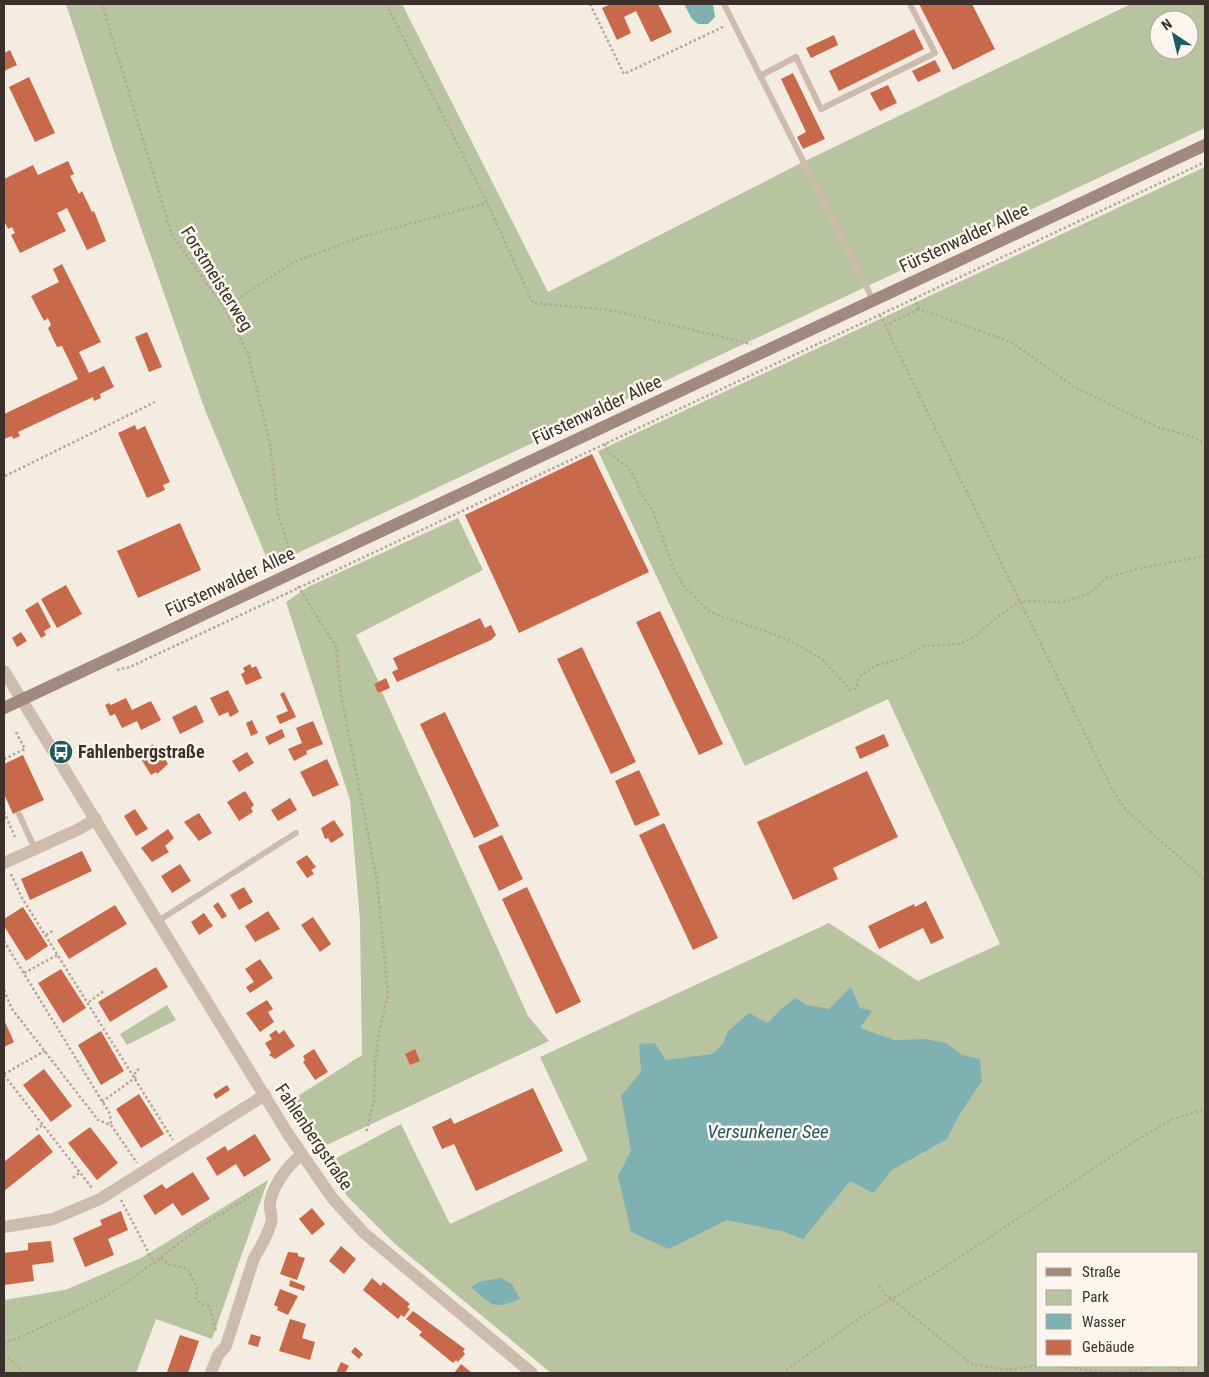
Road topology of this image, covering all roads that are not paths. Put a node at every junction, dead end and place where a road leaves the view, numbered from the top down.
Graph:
1 (724, 4) edge
2 (910, 4) edge
3 (760, 76) junction
4 (1205, 145) edge
5 (873, 300) junction
6 (4, 671) edge
7 (22, 700) junction
8 (4, 708) edge
9 (19, 814) dead end
10 (96, 819) junction
11 (296, 833) dead end
12 (35, 849) junction
13 (4, 863) edge
14 (158, 921) junction
15 (265, 1095) junction
16 (302, 1155) junction
17 (4, 1227) edge
18 (212, 1373) edge
19 (532, 1373) edge

1 - 3 lane
2 - 3 lane
3 - 5 lane
4 - 5 main road, Fürstenwalder Allee
5 - 7 main road, Fürstenwalder Allee
6 - 7 street, Fahlenbergstraße
7 - 8 main road, Fürstenwalder Allee
7 - 10 street, Fahlenbergstraße
9 - 12 lane
10 - 12 street
10 - 14 street, Fahlenbergstraße
11 - 14 lane
12 - 13 street
14 - 15 street, Fahlenbergstraße
15 - 16 street, Fahlenbergstraße
15 - 17 street
16 - 18 street
16 - 19 street, Fahlenbergstraße

